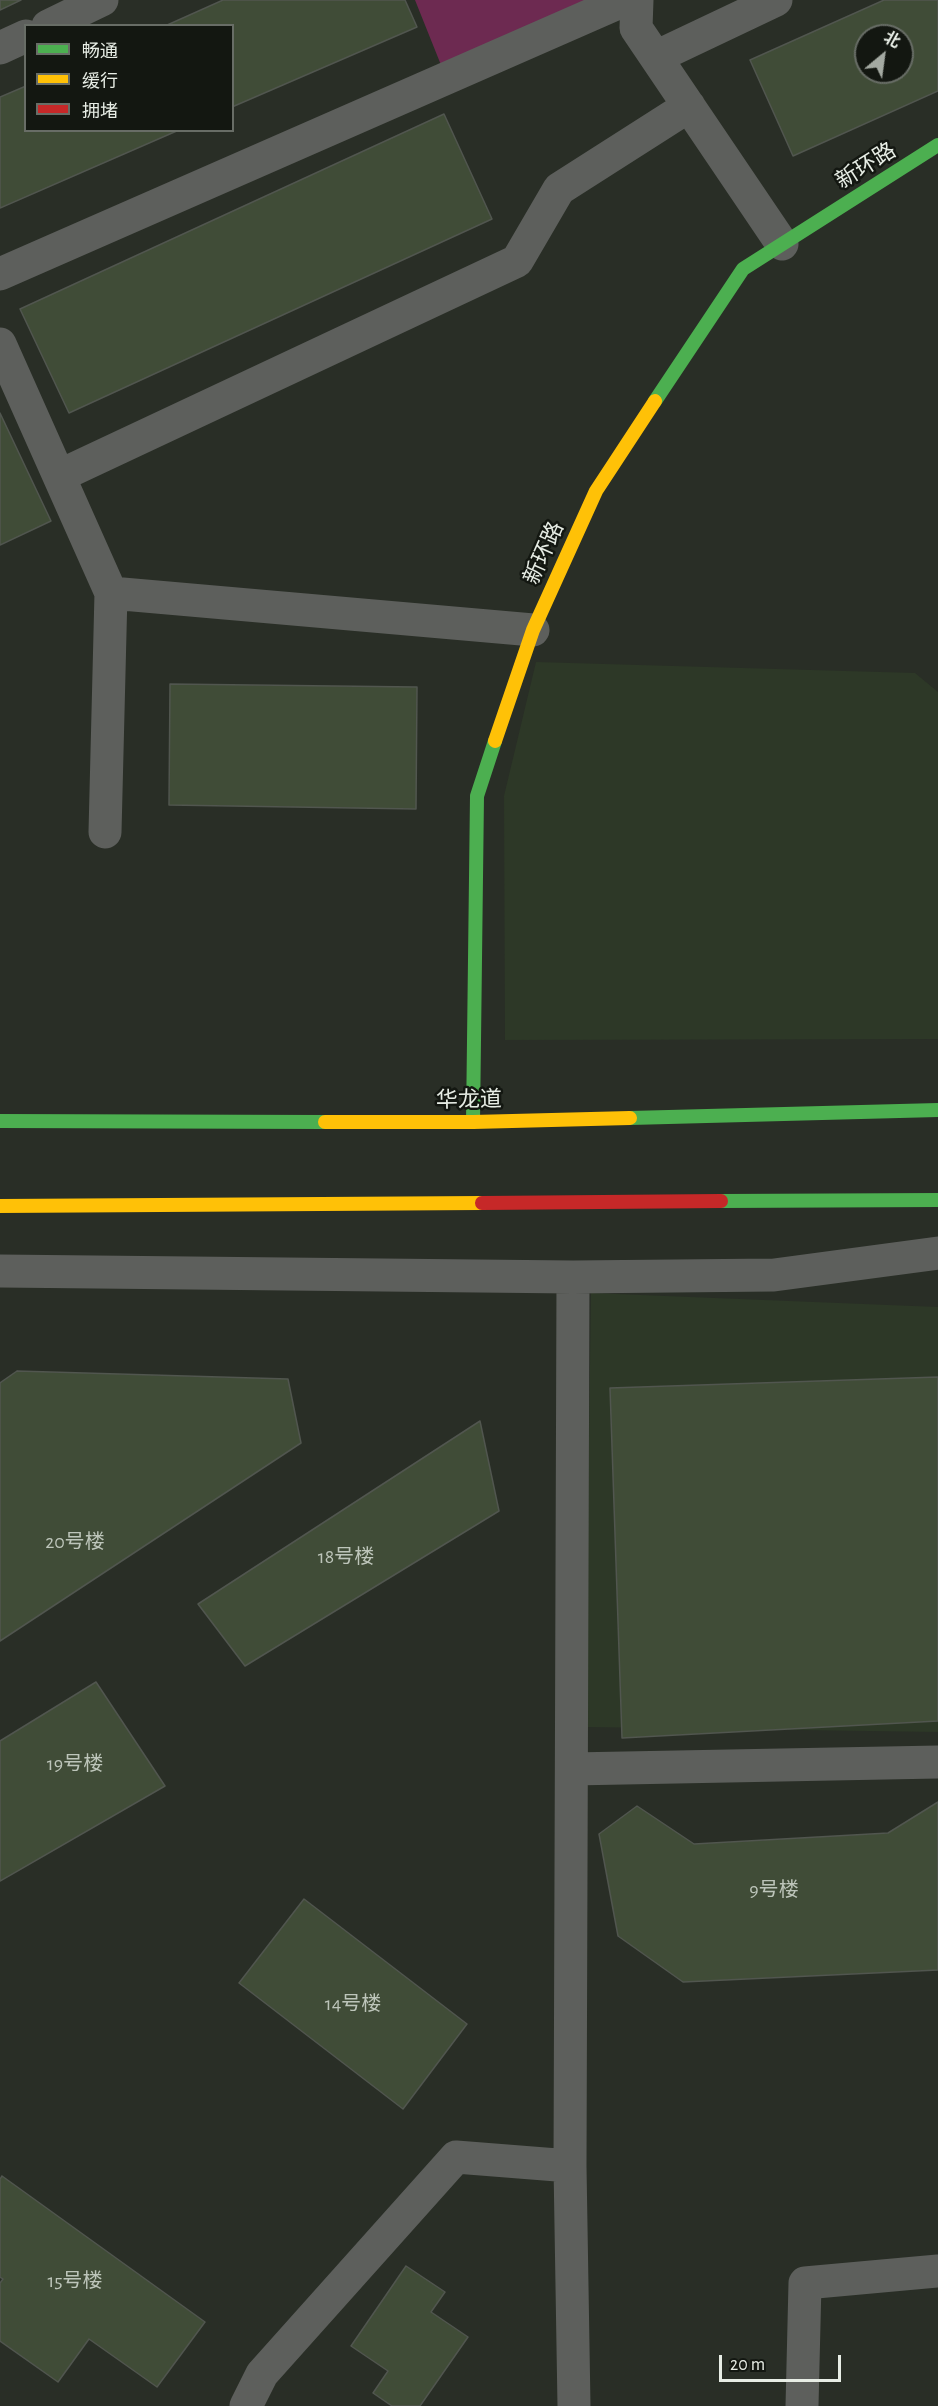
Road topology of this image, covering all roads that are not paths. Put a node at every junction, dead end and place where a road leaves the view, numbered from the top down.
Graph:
1 (102, 0) edge
2 (625, 0) edge
3 (638, 0) edge
4 (776, 0) edge
5 (52, 24) edge
6 (24, 37) edge
7 (0, 48) edge
8 (656, 57) junction
9 (689, 106) junction
10 (938, 145) edge
11 (782, 243) junction
12 (0, 274) edge
13 (3, 356) edge
14 (59, 476) junction
15 (111, 593) junction
16 (533, 630) junction
17 (105, 832) dead end
18 (938, 1110) edge
19 (0, 1121) edge
20 (473, 1122) junction
21 (938, 1200) edge
22 (0, 1206) edge
23 (938, 1253) edge
24 (0, 1271) edge
25 (573, 1277) junction
26 (938, 1762) edge
27 (572, 1769) junction
28 (570, 2166) junction
29 (938, 2271) edge
30 (246, 2406) edge
31 (574, 2406) edge
32 (802, 2406) edge

1 - 5 street
2 - 12 street
3 - 8 street
4 - 8 street
6 - 7 street
8 - 9 street
9 - 11 street
9 - 14 street
10 - 11 main road, 新环路
11 - 16 main road, 新环路
13 - 14 street
14 - 15 street
15 - 16 street
15 - 17 street
16 - 20 main road, 新环路
18 - 20 main road, 华龙道
19 - 20 main road, 华龙道
21 - 22 main road
23 - 25 street
24 - 25 street
25 - 27 street
26 - 27 street
27 - 28 street
28 - 30 street
28 - 31 street
29 - 32 street

